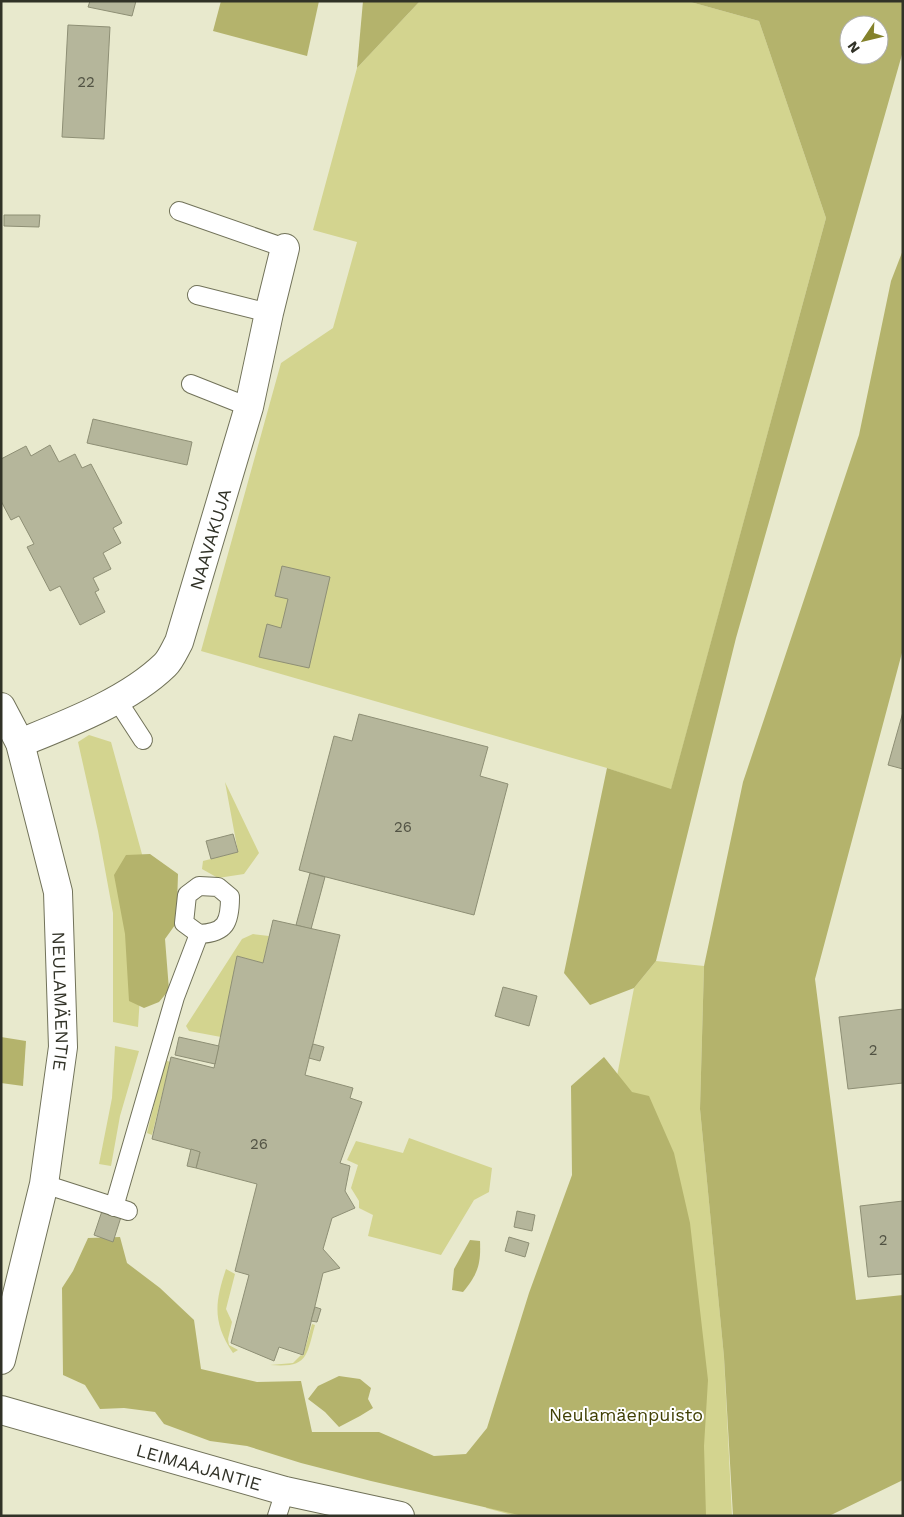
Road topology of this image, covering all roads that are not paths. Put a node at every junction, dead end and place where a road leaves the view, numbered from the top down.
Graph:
1 (178, 210) dead end
2 (285, 248) joint
3 (198, 295) dead end
4 (269, 313) junction
5 (191, 384) dead end
6 (249, 407) junction
7 (117, 700) junction
8 (1, 707) edge
9 (143, 740) dead end
10 (20, 743) junction
11 (199, 934) dead end
12 (44, 1184) junction
13 (1, 1360) edge
14 (1, 1410) edge
15 (281, 1504) edge
16 (400, 1516) edge

1 - 2 lane
2 - 4 street, NAAVAKUJA
3 - 4 lane
4 - 6 street, NAAVAKUJA
5 - 6 lane
6 - 7 street, NAAVAKUJA
7 - 9 lane
7 - 10 street, NAAVAKUJA
8 - 10 street, NEULAMÄENTIE
10 - 12 street, NEULAMÄENTIE
11 - 12 lane
12 - 13 street, NEULAMÄENTIE
14 - 15 street, LEIMAAJANTIE
15 - 16 street, LEIMAAJANTIE

